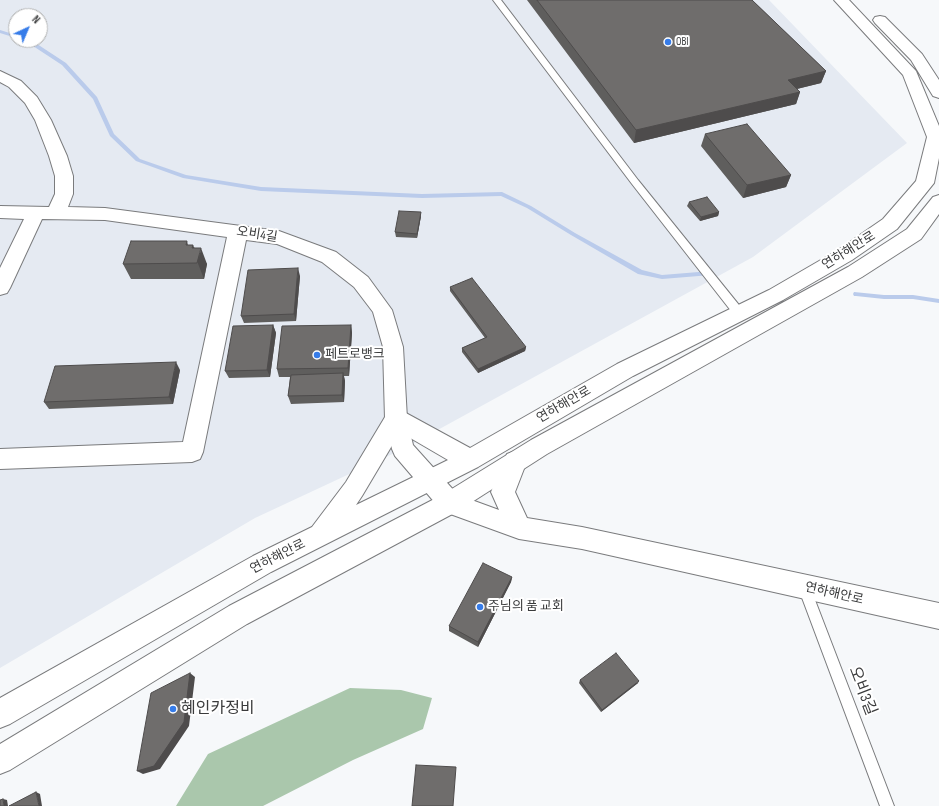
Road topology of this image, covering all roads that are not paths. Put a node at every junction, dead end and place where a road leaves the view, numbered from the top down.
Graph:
1 (497, 0) edge
2 (841, 0) edge
3 (861, 0) edge
4 (917, 57) junction
5 (0, 76) edge
6 (938, 77) edge
7 (939, 93) edge
8 (939, 201) edge
9 (0, 212) edge
10 (36, 213) junction
11 (56, 213) junction
12 (238, 232) junction
13 (0, 288) edge
14 (739, 313) junction
15 (396, 419) junction
16 (0, 460) edge
17 (470, 460) junction
18 (516, 461) junction
19 (429, 480) junction
20 (450, 503) junction
21 (519, 528) junction
22 (320, 535) junction
23 (804, 587) junction
24 (939, 616) edge
25 (0, 714) edge
26 (0, 760) edge
27 (887, 806) edge

1 - 14 lane
2 - 14 street, 연하해안로
3 - 4 street
4 - 6 street
4 - 7 street
5 - 11 street
8 - 18 street, 연하해안로
9 - 10 street, 오비4길
10 - 11 street, 오비4길
10 - 13 street
11 - 12 street, 오비4길
12 - 15 street, 오비4길
12 - 16 street
14 - 17 street, 연하해안로
15 - 17 street
15 - 19 street, 오비4길
15 - 22 street
17 - 19 street, 연하해안로
18 - 20 street, 연하해안로
18 - 21 street
19 - 20 street, 오비4길
19 - 22 street, 연하해안로
20 - 21 street, 연하해안로
20 - 26 street, 연하해안로
21 - 23 street, 연하해안로
22 - 25 street, 연하해안로
23 - 24 street, 연하해안로
23 - 27 lane, 오비3길

